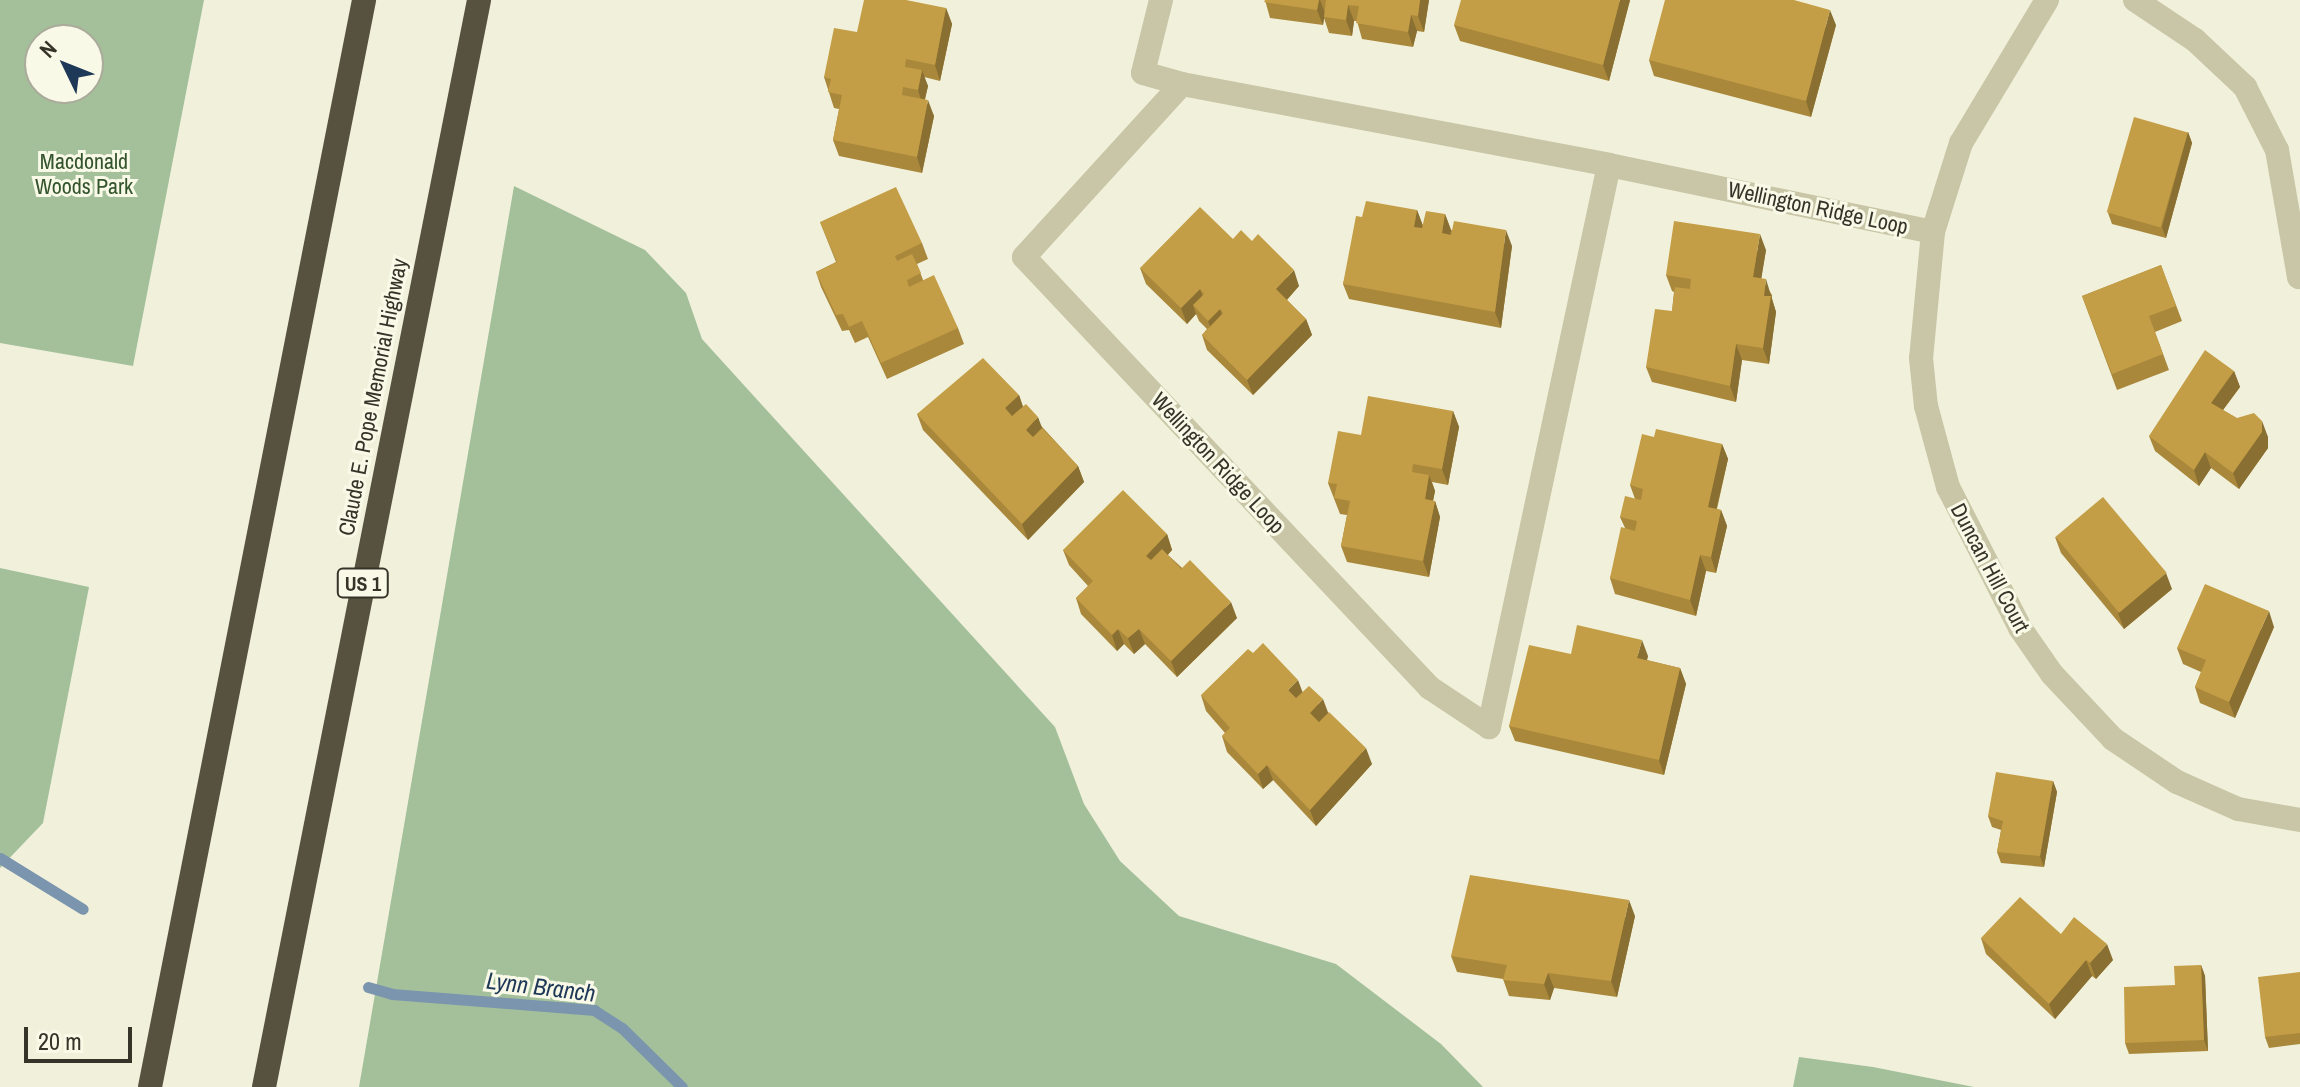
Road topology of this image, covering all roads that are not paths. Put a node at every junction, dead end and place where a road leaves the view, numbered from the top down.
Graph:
1 (364, 0) edge
2 (479, 0) edge
3 (1161, 0) edge
4 (2047, 0) edge
5 (2135, 0) edge
6 (1182, 84) junction
7 (1609, 165) junction
8 (1933, 232) junction
9 (2299, 277) edge
10 (2300, 820) edge
11 (150, 1087) edge
12 (264, 1087) edge

1 - 11 highway
2 - 12 highway, Claude E. Pope Memorial Highway / US 1
3 - 6 street
4 - 8 street, Duncan Hill Court
5 - 9 street
6 - 7 street, Wellington Ridge Loop
6 - 7 street, Wellington Ridge Loop
7 - 8 street, Wellington Ridge Loop
8 - 10 street, Duncan Hill Court

